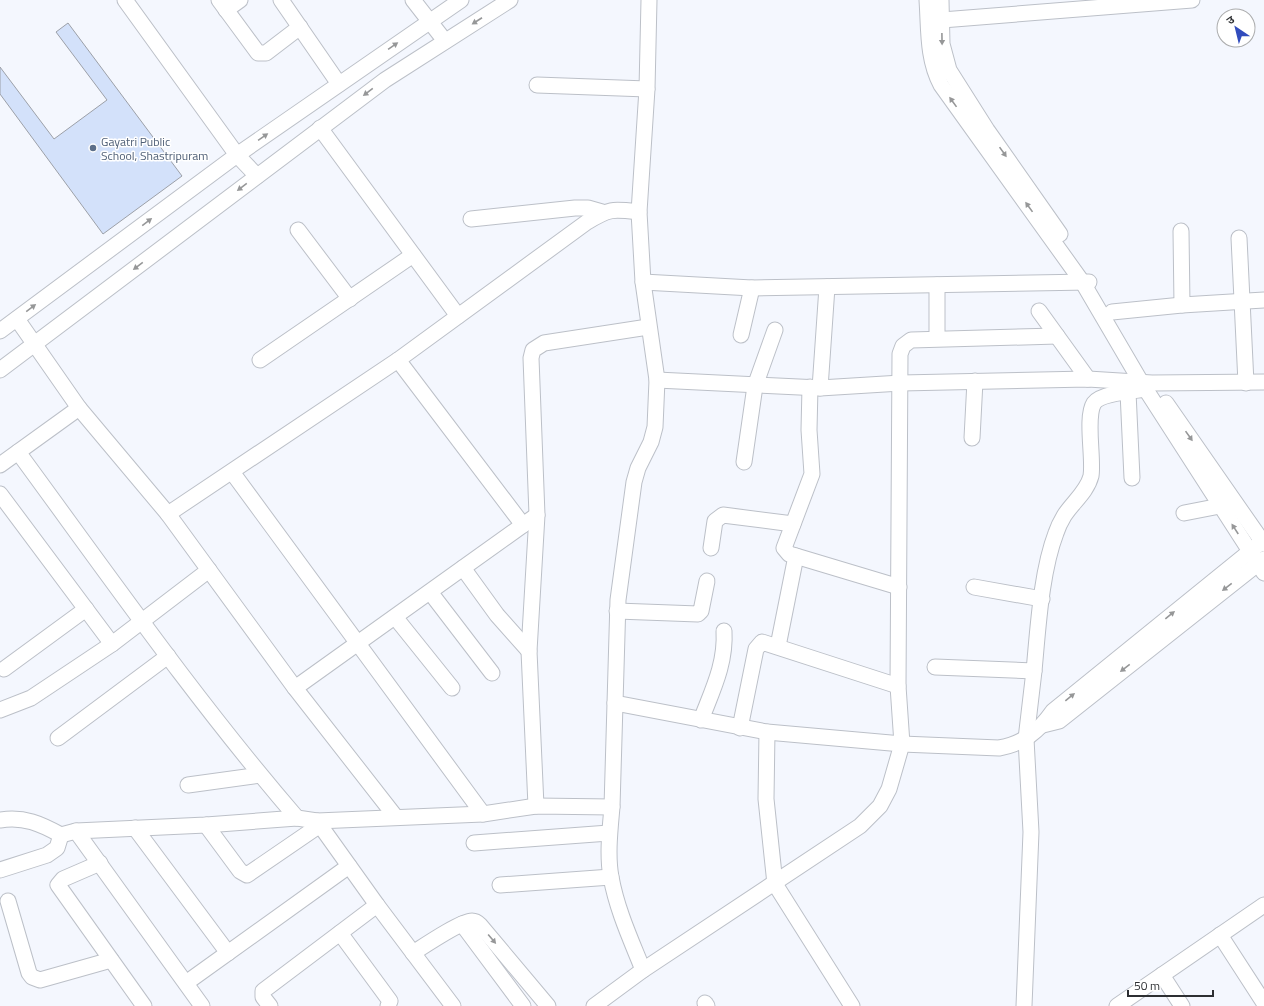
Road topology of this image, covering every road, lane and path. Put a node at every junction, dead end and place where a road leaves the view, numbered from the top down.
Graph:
1 (125, 0) edge
2 (240, 0) edge
3 (281, 0) edge
4 (413, 0) edge
5 (461, 0) edge
6 (510, 0) edge
7 (649, 0) edge
8 (927, 0) edge
9 (941, 0) edge
10 (1192, 0) edge
11 (222, 5) edge
12 (942, 20) junction
13 (429, 21) junction
14 (300, 27) junction
15 (446, 41) junction
16 (954, 78) junction
17 (339, 84) junction
18 (537, 85) dead end
19 (941, 86) junction
20 (647, 89) junction
21 (320, 128) junction
22 (236, 155) junction
23 (257, 176) junction
24 (602, 212) junction
25 (640, 212) junction
26 (471, 219) dead end
27 (298, 230) dead end
28 (1181, 231) dead end
29 (1239, 238) dead end
30 (414, 255) junction
31 (643, 282) junction
32 (1088, 282) junction
33 (937, 285) junction
34 (827, 286) junction
35 (752, 288) junction
36 (350, 299) junction
37 (1264, 300) edge
38 (1243, 301) junction
39 (1182, 305) junction
40 (1039, 311) dead end
41 (1112, 312) junction
42 (458, 316) junction
43 (17, 319) junction
44 (648, 327) junction
45 (775, 330) dead end
46 (0, 331) edge
47 (741, 336) dead end
48 (1057, 336) junction
49 (937, 338) junction
50 (35, 344) junction
51 (260, 360) dead end
52 (398, 360) junction
53 (0, 370) edge
54 (1088, 379) junction
55 (657, 380) junction
56 (975, 381) junction
57 (1264, 382) edge
58 (901, 383) junction
59 (1246, 383) junction
60 (1147, 384) junction
61 (755, 386) junction
62 (815, 388) junction
63 (1128, 392) junction
64 (79, 408) junction
65 (972, 438) dead end
66 (18, 452) junction
67 (744, 462) dead end
68 (0, 464) edge
69 (232, 472) junction
70 (1132, 478) dead end
71 (0, 494) edge
72 (1220, 506) junction
73 (1184, 513) dead end
74 (168, 514) junction
75 (538, 515) junction
76 (792, 524) junction
77 (523, 525) junction
78 (1263, 542) edge
79 (711, 548) dead end
80 (1249, 550) junction
81 (796, 556) junction
82 (1262, 565) edge
83 (463, 568) junction
84 (209, 570) junction
85 (708, 581) dead end
86 (899, 587) junction
87 (974, 587) dead end
88 (430, 592) junction
89 (1042, 599) junction
90 (86, 609) junction
91 (617, 611) junction
92 (395, 617) junction
93 (142, 621) junction
94 (724, 631) dead end
95 (112, 644) junction
96 (358, 644) junction
97 (778, 646) junction
98 (529, 651) junction
99 (168, 656) junction
100 (935, 667) dead end
101 (4, 669) dead end
102 (1034, 671) junction
103 (492, 673) dead end
104 (898, 686) junction
105 (295, 688) junction
106 (452, 688) dead end
107 (615, 703) junction
108 (0, 710) edge
109 (701, 720) junction
110 (1043, 725) junction
111 (740, 728) junction
112 (767, 732) junction
113 (58, 738) dead end
114 (1026, 739) junction
115 (902, 744) junction
116 (260, 775) junction
117 (188, 785) dead end
118 (536, 806) junction
119 (612, 807) junction
120 (483, 814) junction
121 (394, 816) junction
122 (297, 818) junction
123 (0, 820) edge
124 (319, 823) junction
125 (206, 825) junction
126 (135, 828) junction
127 (76, 831) junction
128 (610, 833) junction
129 (61, 836) junction
130 (474, 843) dead end
131 (100, 863) junction
132 (349, 866) junction
133 (0, 870) edge
134 (611, 877) junction
135 (775, 884) junction
136 (500, 885) dead end
137 (8, 901) dead end
138 (377, 905) junction
139 (1264, 905) edge
140 (462, 924) junction
141 (340, 933) junction
142 (1220, 935) junction
143 (228, 953) junction
144 (413, 953) junction
145 (111, 960) junction
146 (643, 970) junction
147 (1162, 975) junction
148 (186, 983) junction
149 (1264, 1003) edge
150 (144, 1006) edge
151 (202, 1006) edge
152 (270, 1006) edge
153 (388, 1006) edge
154 (454, 1006) edge
155 (523, 1006) edge
156 (548, 1006) edge
157 (594, 1006) edge
158 (852, 1006) edge
159 (1024, 1006) edge
160 (1117, 1006) edge
161 (1182, 1006) edge

1 - 22 street
2 - 11 street
3 - 14 street
4 - 13 street
5 - 13 street
6 -> 15 street
7 - 20 street
8 - 19 street
9 - 12 street
10 - 12 street
11 - 14 street
12 -> 16 street
13 - 15 street
17 -> 13 street
14 - 17 street
15 -> 21 street
16 - 19 street
16 -> 32 street
22 -> 17 street
18 - 20 street
32 -> 19 street
20 - 25 street
21 - 23 street
21 - 30 street
22 - 23 street
43 -> 22 street
23 -> 50 street
24 - 25 street
24 - 26 street
24 - 42 street
25 - 31 street
27 - 36 street
28 - 39 street
29 - 38 street
30 - 36 street
30 - 42 street
31 - 35 street
31 - 44 street
32 - 33 street
32 - 41 street
32 - 60 street
33 - 34 street
33 - 49 street
34 - 35 street
34 - 62 street
35 - 47 street
36 - 51 street
37 - 38 street
38 - 39 street
38 - 59 street
39 - 41 street
40 - 48 street
41 - 60 street
42 - 52 street
43 - 46 street
43 - 50 street
44 - 55 street
44 - 75 street
45 - 61 street
48 - 49 street
48 - 54 street
49 - 58 street
50 - 53 street
50 - 64 street
52 - 69 street
52 - 77 street
54 - 56 street
54 - 60 street
55 - 61 street
55 - 91 street
56 - 58 street
56 - 65 street
57 - 59 street
58 - 62 street
58 - 86 street
59 - 60 street
60 - 63 street
60 - 72 street
60 -> 78 street
61 - 62 street
61 - 67 street
62 - 76 street
63 - 70 street
63 - 89 street
64 - 66 street
64 - 74 street
66 - 68 street
66 - 93 street
69 - 74 street
69 - 96 street
71 - 90 street
72 - 73 street
80 -> 72 street
74 - 84 street
75 - 77 street
75 - 98 street
76 - 79 street
76 - 81 street
77 - 83 street
78 - 80 street
80 - 82 street
110 -> 80 street
81 - 86 street
81 - 97 street
82 -> 110 street
83 - 88 street
83 - 98 street
84 - 93 street
84 - 105 street
85 - 91 street
86 - 104 street
87 - 89 street
88 - 92 street
88 - 103 street
89 - 102 street
90 - 95 street
90 - 101 street
91 - 107 street
92 - 96 street
92 - 106 street
93 - 95 street
93 - 99 street
94 - 109 street
95 - 108 street
96 - 105 street
96 - 120 street
97 - 104 street
97 - 111 street
98 - 118 street
99 - 113 street
99 - 116 street
100 - 102 street
102 - 114 street
104 - 115 street
105 - 121 street
107 - 109 street
107 - 119 street
109 - 111 street
110 - 114 street
111 - 112 street
112 - 115 street
112 - 135 street
114 - 115 street
114 - 159 street
115 - 135 street
116 - 117 street
116 - 122 street
118 - 119 street
118 - 120 street
119 - 128 street
120 - 121 street
121 - 124 street
122 - 124 street
122 - 125 street
123 - 129 street
124 - 125 street
124 - 132 street
125 - 126 street
126 - 127 street
126 - 143 street
127 - 129 street
127 - 131 street
128 - 130 street
128 - 134 street
129 - 133 street
131 - 145 street
131 - 148 street
132 - 138 street
132 - 143 street
134 - 136 street
134 - 146 street
135 - 146 street
135 - 158 street
137 - 145 street
138 - 141 street
138 - 144 street
139 - 142 street
140 - 144 street
140 - 155 street
140 -> 156 street
141 - 152 street
141 - 153 street
142 - 147 street
142 - 149 street
143 - 148 street
144 - 154 street
145 - 150 street
146 - 157 street
147 - 160 street
147 - 161 street
148 - 151 street

